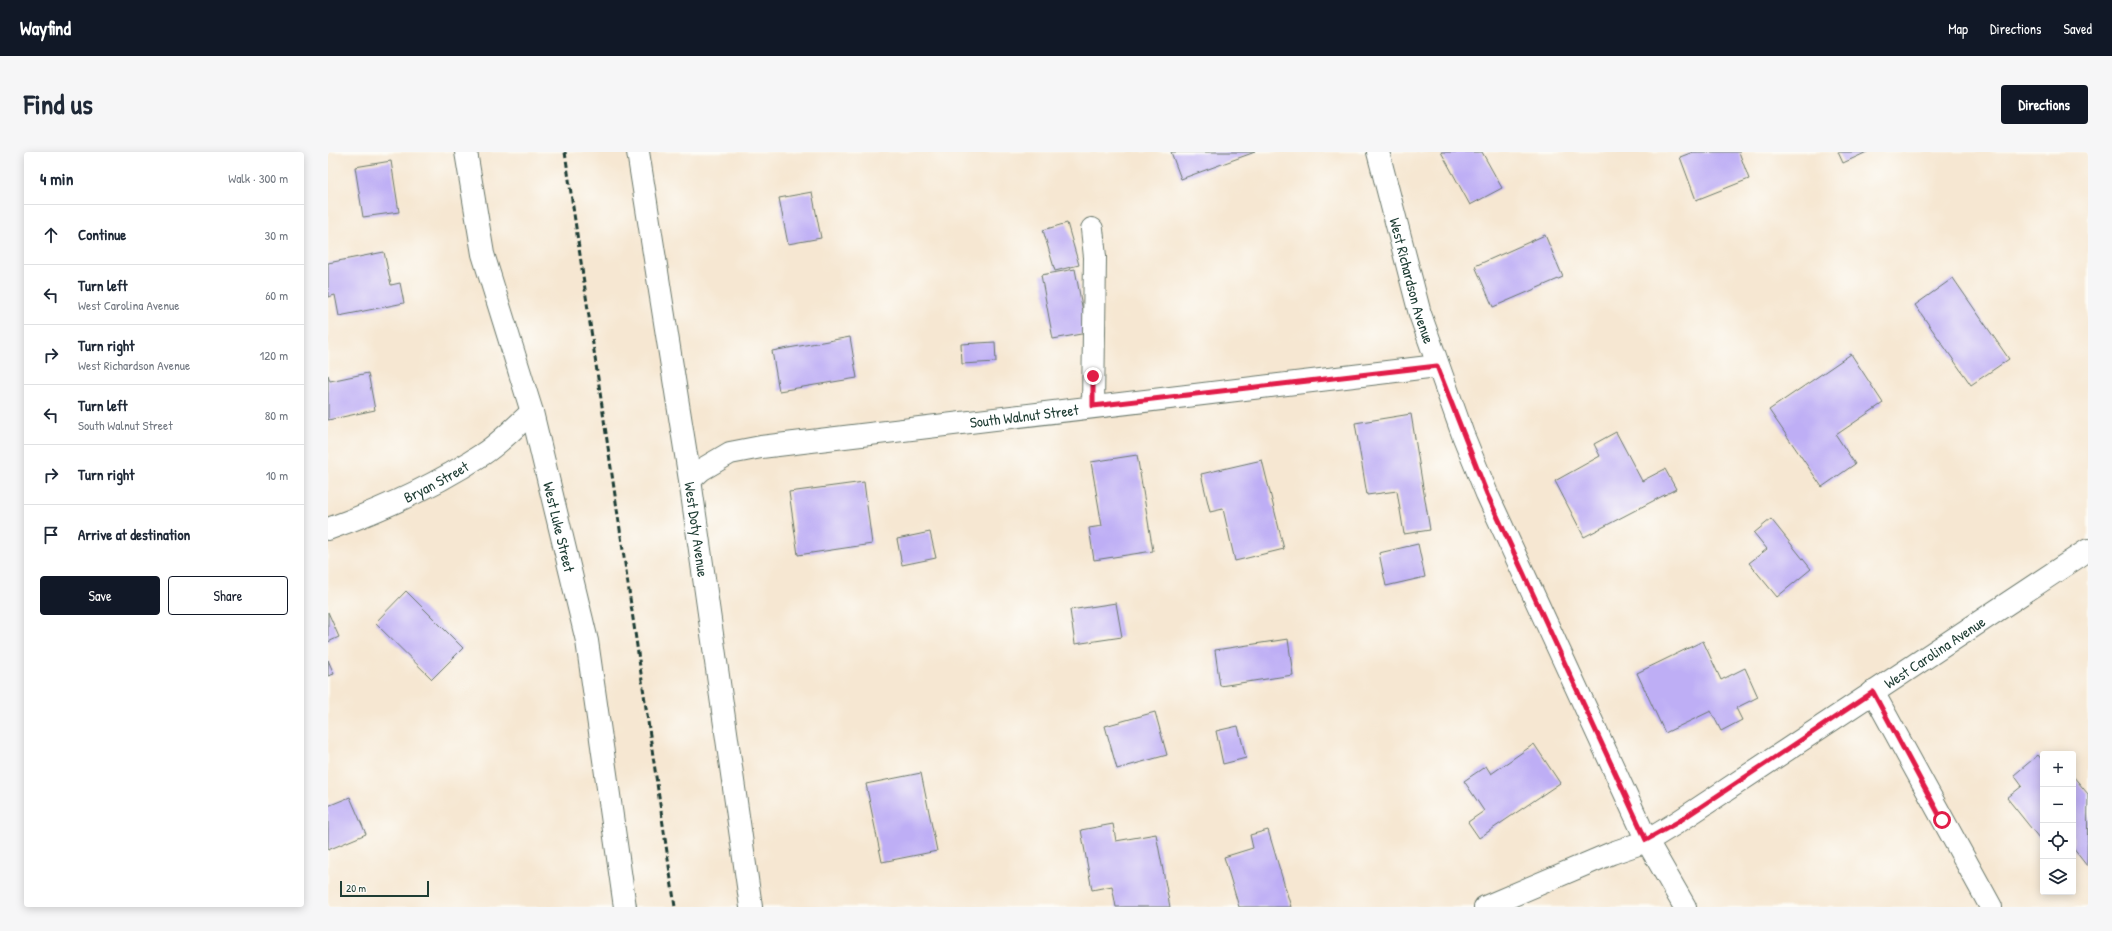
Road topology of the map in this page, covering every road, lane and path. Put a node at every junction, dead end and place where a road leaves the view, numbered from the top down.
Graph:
1 (466, 152) edge
2 (638, 152) edge
3 (1378, 152) edge
4 (1092, 229) dead end
5 (1437, 366) junction
6 (1093, 406) junction
7 (532, 412) junction
8 (690, 480) junction
9 (328, 529) edge
10 (2088, 550) edge
11 (1873, 692) junction
12 (1646, 840) junction
13 (625, 907) edge
14 (751, 907) edge
15 (1484, 907) edge
16 (1685, 907) edge
17 (1991, 907) edge

1 - 7 street, West Luke Street
2 - 8 street, West Doty Avenue
3 - 5 street, West Richardson Avenue
4 - 6 street
5 - 6 street, South Walnut Street
5 - 12 street, West Richardson Avenue
6 - 8 street, South Walnut Street
7 - 9 street, Bryan Street
7 - 13 street, West Luke Street
8 - 14 street, West Doty Avenue
10 - 11 street, West Carolina Avenue
11 - 12 street, West Carolina Avenue
11 - 17 street
12 - 15 street, West Carolina Avenue
12 - 16 street, West Richardson Avenue

